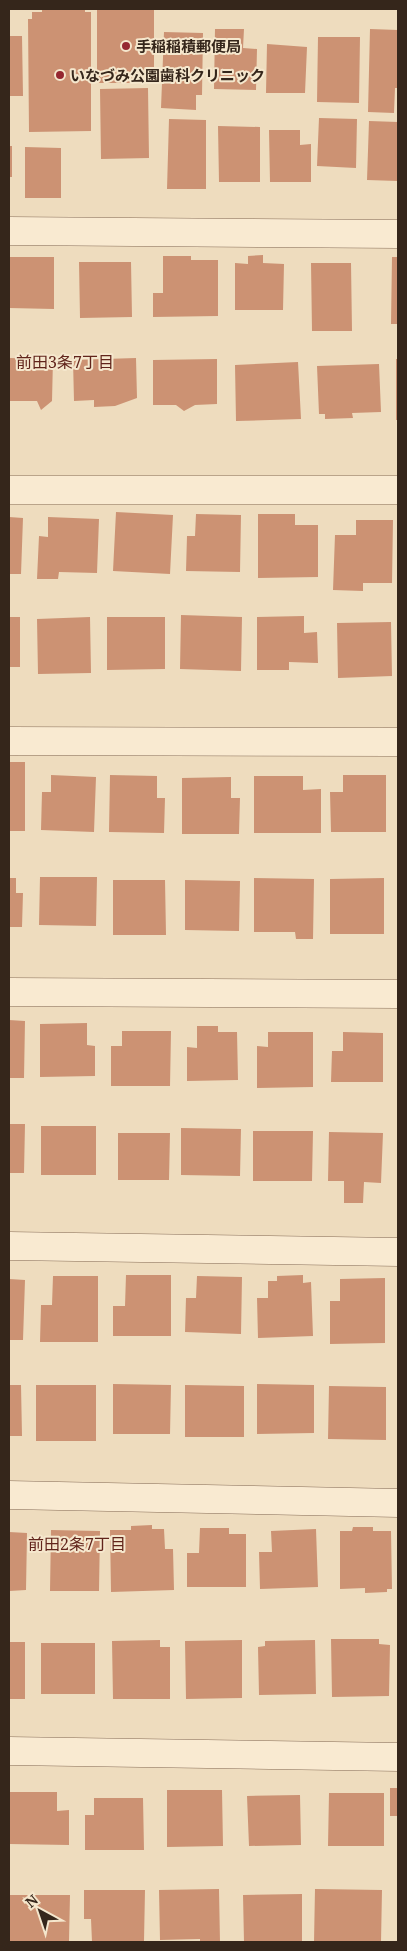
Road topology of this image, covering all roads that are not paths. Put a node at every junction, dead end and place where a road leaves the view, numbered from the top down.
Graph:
1 (9, 231) edge
2 (398, 234) edge
3 (9, 490) edge
4 (398, 490) edge
5 (9, 741) edge
6 (398, 742) edge
7 (9, 992) edge
8 (398, 994) edge
9 (9, 1246) edge
10 (398, 1252) edge
11 (9, 1496) edge
12 (398, 1503) edge
13 (9, 1751) edge
14 (398, 1757) edge

1 - 2 street
3 - 4 street
5 - 6 street
7 - 8 street
9 - 10 street
11 - 12 street
13 - 14 street

